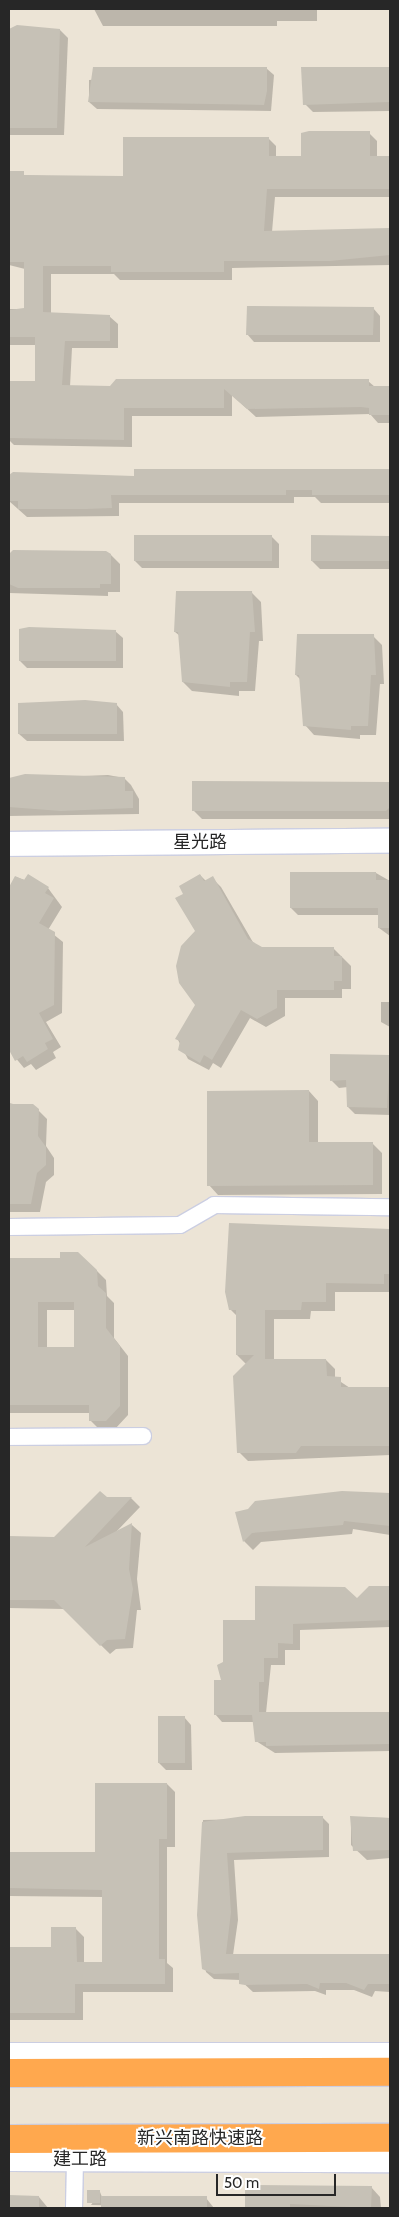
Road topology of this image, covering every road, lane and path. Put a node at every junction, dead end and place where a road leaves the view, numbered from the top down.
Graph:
1 (390, 841) edge
2 (9, 844) edge
3 (390, 1207) edge
4 (9, 1227) edge
5 (143, 1436) dead end
6 (9, 1437) edge
7 (9, 2054) edge
8 (390, 2054) edge
9 (390, 2072) edge
10 (9, 2073) edge
11 (390, 2138) edge
12 (9, 2139) edge
13 (9, 2159) edge
14 (75, 2159) junction
15 (390, 2160) edge
16 (74, 2208) edge

1 - 2 main road, 星光路
3 - 4 street
5 - 6 street
7 - 8 main road
9 - 10 highway
11 - 12 highway, 新兴南路快速路
13 - 14 main road, 建工路
14 - 15 main road, 建工路
14 - 16 street

